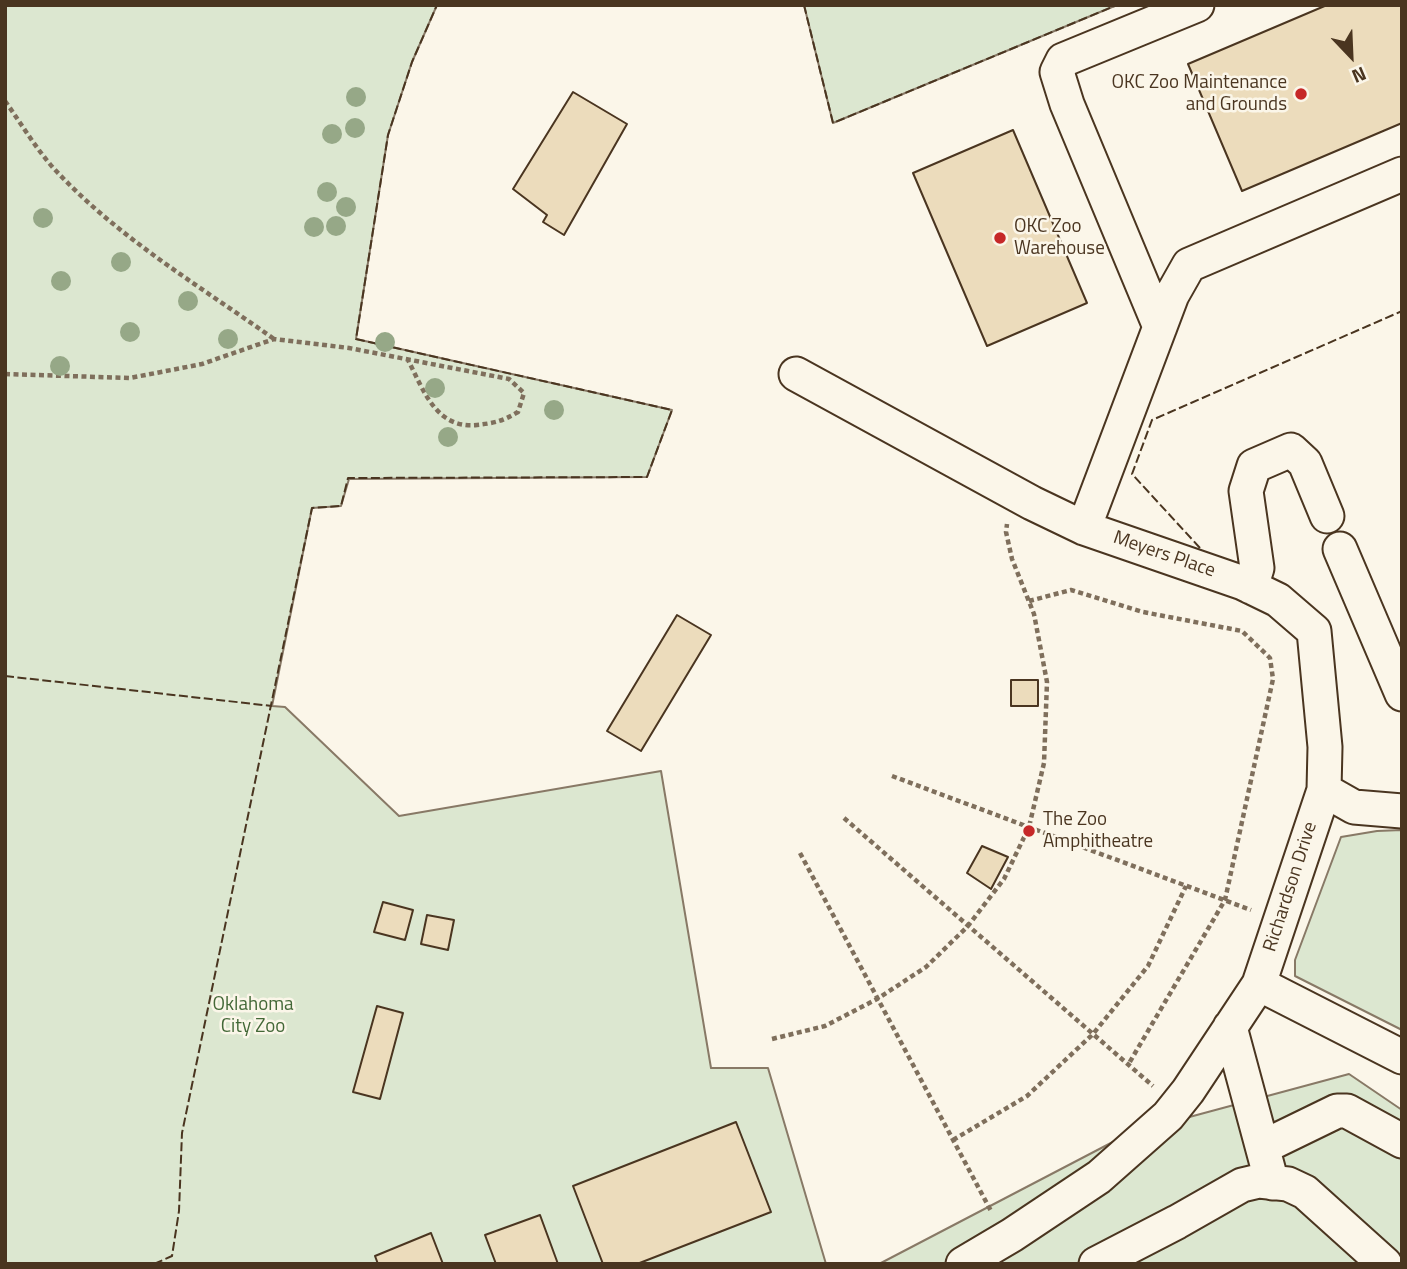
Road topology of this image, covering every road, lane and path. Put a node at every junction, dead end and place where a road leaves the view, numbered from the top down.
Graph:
1 (1197, 5) edge
2 (5, 102) edge
3 (1402, 174) edge
4 (1160, 327) junction
5 (274, 339) junction
6 (408, 360) junction
7 (796, 373) dead end
8 (5, 374) edge
9 (1013, 493) junction
10 (1327, 516) dead end
11 (1084, 528) junction
12 (1340, 549) dead end
13 (1251, 587) junction
14 (1029, 601) junction
15 (1402, 694) edge
16 (892, 776) dead end
17 (1324, 790) junction
18 (1402, 811) edge
19 (844, 818) dead end
20 (1029, 827) junction
21 (800, 853) dead end
22 (1186, 886) junction
23 (1225, 900) junction
24 (1280, 921) junction
25 (968, 926) junction
26 (1259, 985) junction
27 (877, 999) junction
28 (1230, 1027) junction
29 (1093, 1034) junction
30 (772, 1039) dead end
31 (1402, 1057) edge
32 (1128, 1065) junction
33 (1172, 1111) junction
34 (953, 1140) junction
35 (1402, 1141) edge
36 (1263, 1147) junction
37 (1272, 1182) junction
38 (1006, 1239) junction
39 (1402, 1256) edge
40 (963, 1264) edge
41 (1096, 1264) edge
42 (1385, 1264) edge
43 (1392, 1264) edge

1 - 4 street
2 - 5 path
3 - 4 street
4 - 11 street
5 - 6 path
5 - 8 path
6 - 6 path
7 - 9 street, Meyers Place
9 - 11 street, Meyers Place
9 - 14 path
10 - 13 street
11 - 13 street, Meyers Place
12 - 15 street
13 - 17 street, Meyers Place
14 - 20 path
14 - 23 path
16 - 20 path
17 - 18 street
17 - 24 street, Richardson Drive
19 - 25 path
20 - 22 path
20 - 25 path
21 - 27 path
22 - 23 path
22 - 29 path
23 - 24 path
23 - 32 path
24 - 26 street, Richardson Drive
25 - 27 path
25 - 29 path
26 - 28 street, Richardson Drive
26 - 31 street
27 - 30 path
27 - 34 path
28 - 33 street, Richardson Drive
28 - 36 street
29 - 32 path
29 - 34 path
32 - 33 path
33 - 38 street, Richardson Drive
34 - 38 path
35 - 36 street
36 - 37 street
37 - 41 street
37 - 42 street
38 - 40 street, Richardson Drive
39 - 43 street

